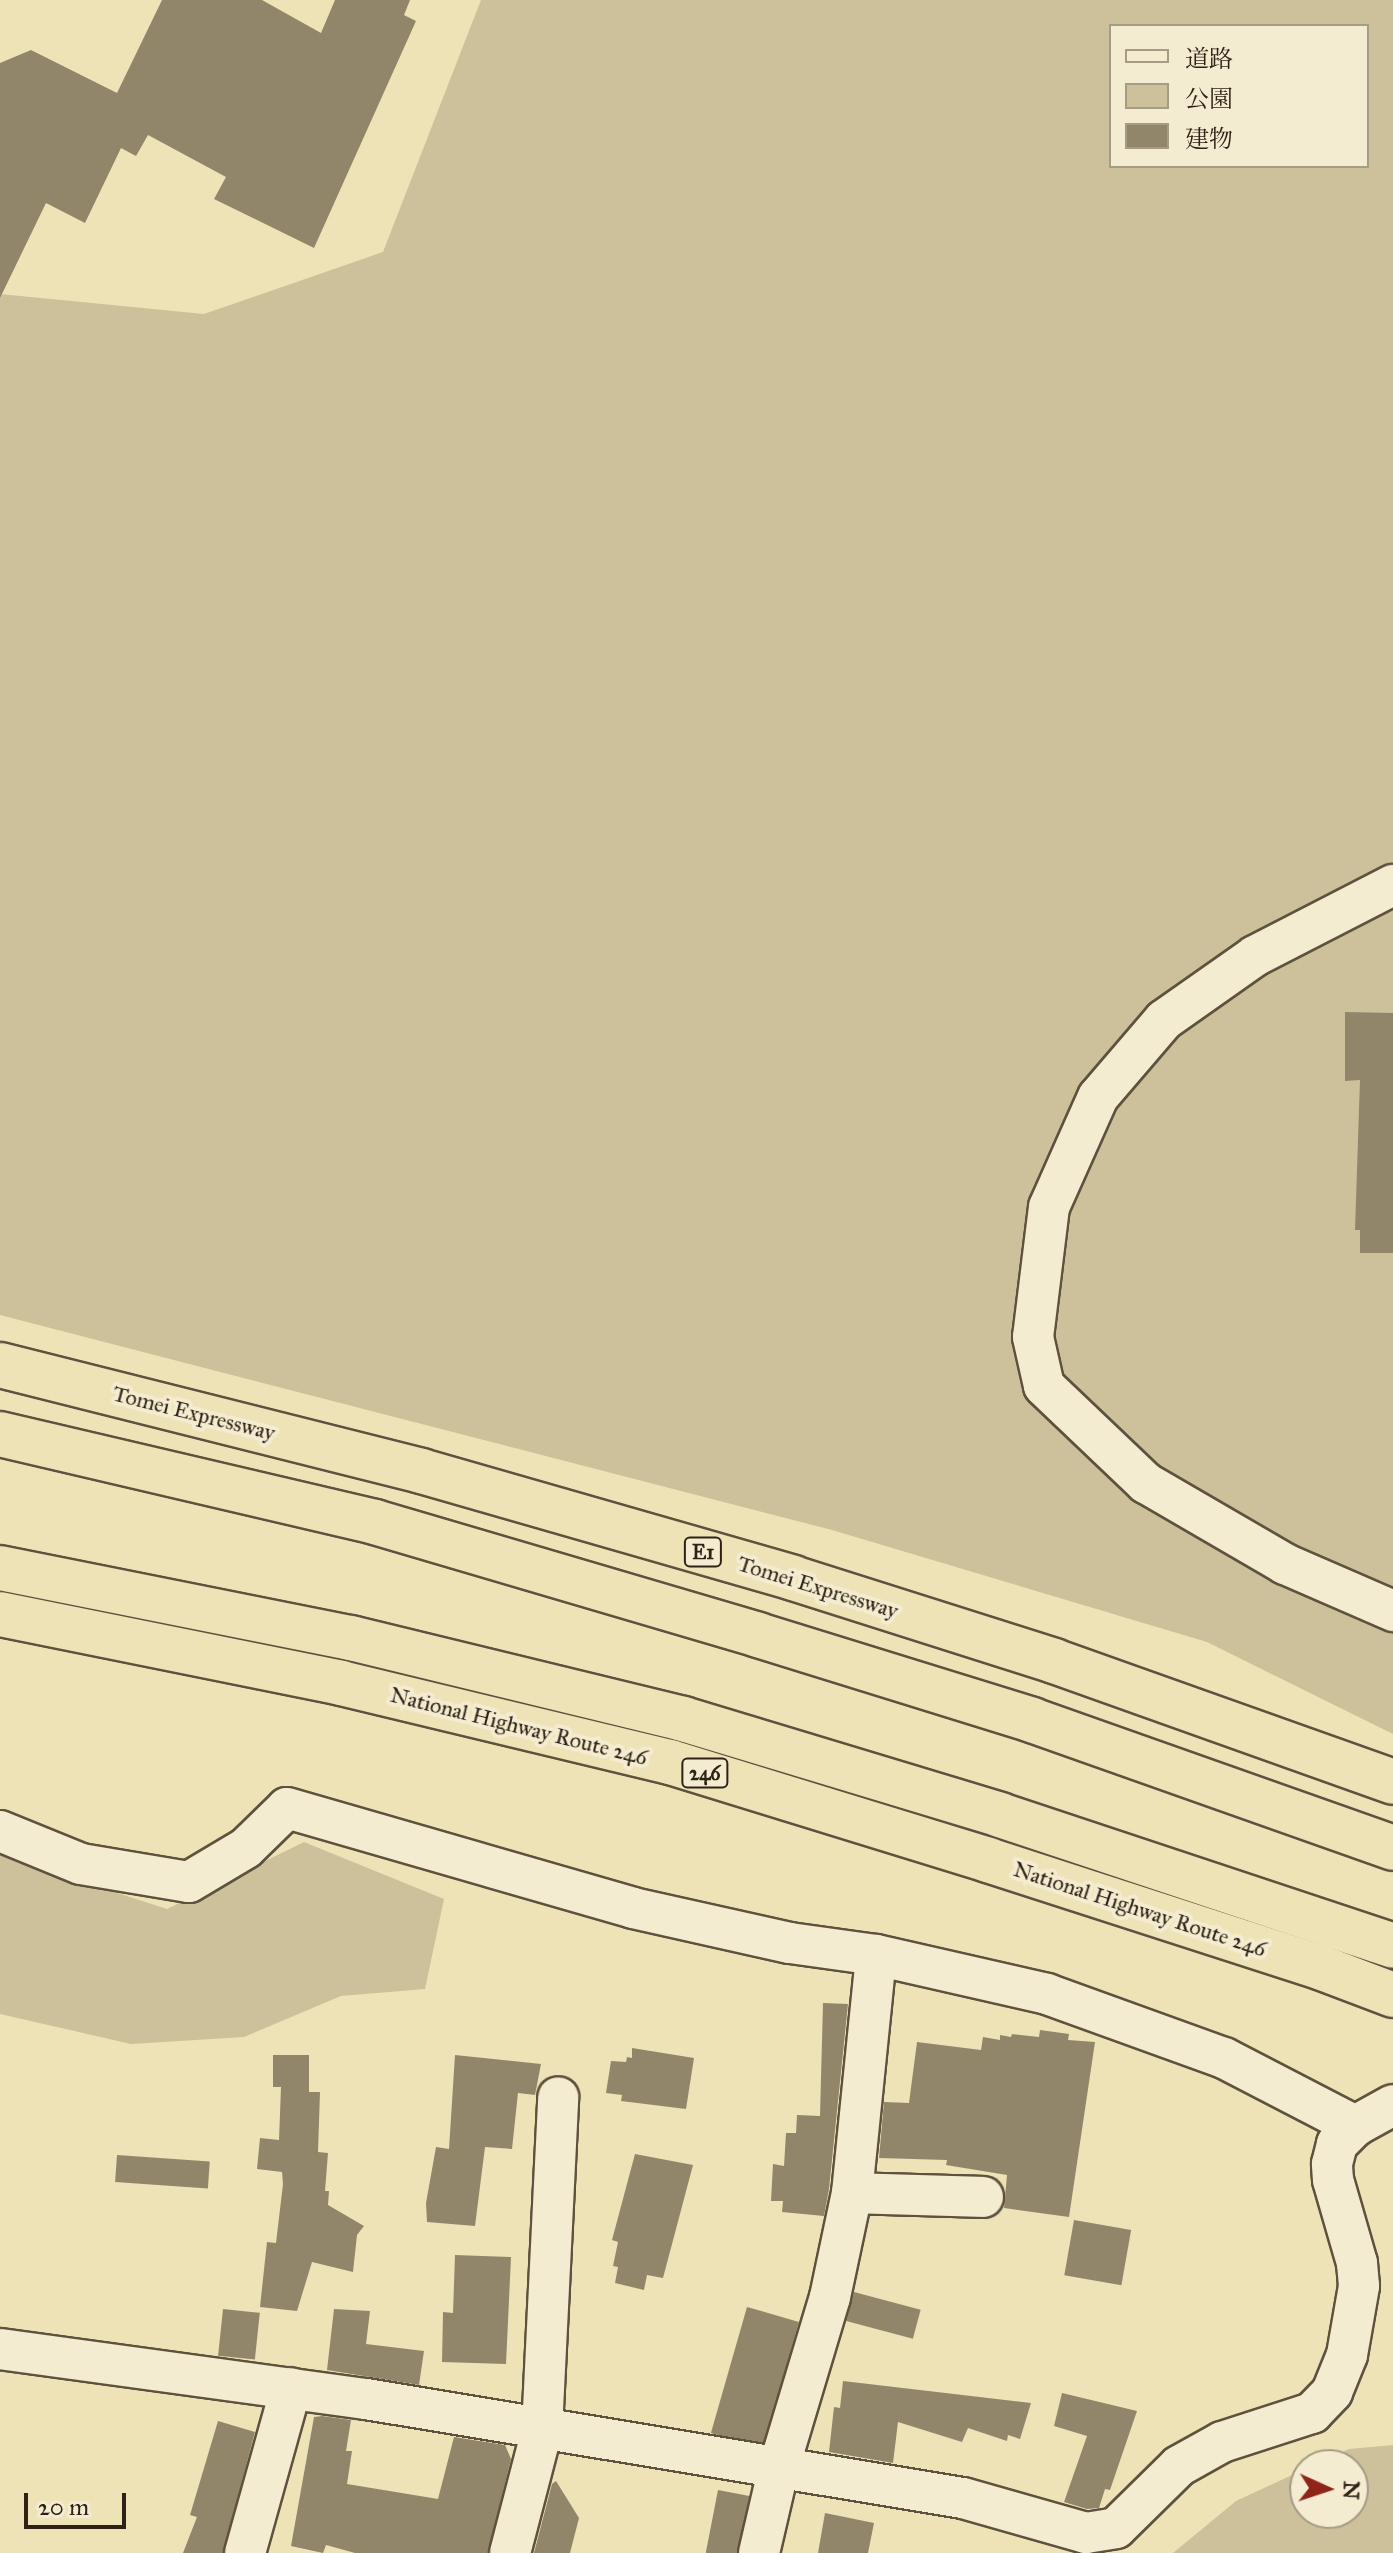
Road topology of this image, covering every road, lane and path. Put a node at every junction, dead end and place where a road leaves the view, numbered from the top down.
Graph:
1 (1393, 885) edge
2 (0, 1365) edge
3 (0, 1434) edge
4 (0, 1568) edge
5 (1393, 1611) edge
6 (0, 1614) edge
7 (1393, 1782) edge
8 (0, 1831) edge
9 (1393, 1848) edge
10 (1393, 1946) edge
11 (876, 1955) junction
12 (1393, 1995) edge
13 (558, 2097) dead end
14 (1393, 2105) edge
15 (1355, 2126) junction
16 (852, 2193) junction
17 (983, 2197) dead end
18 (0, 2349) edge
19 (291, 2388) junction
20 (542, 2430) junction
21 (779, 2467) junction
22 (245, 2553) edge
23 (510, 2553) edge
24 (759, 2553) edge

1 - 5 street
2 - 7 highway, Tomei Expressway / E1
3 - 9 highway
4 - 10 highway, National Highway Route 246 / 246
6 - 12 highway, National Highway Route 246 / 246
8 - 11 street
11 - 15 street
11 - 16 street
13 - 20 street
14 - 15 street
15 - 21 street
16 - 17 street
16 - 21 street
18 - 19 street
19 - 20 street
19 - 22 street
20 - 21 street
20 - 23 street
21 - 24 street

